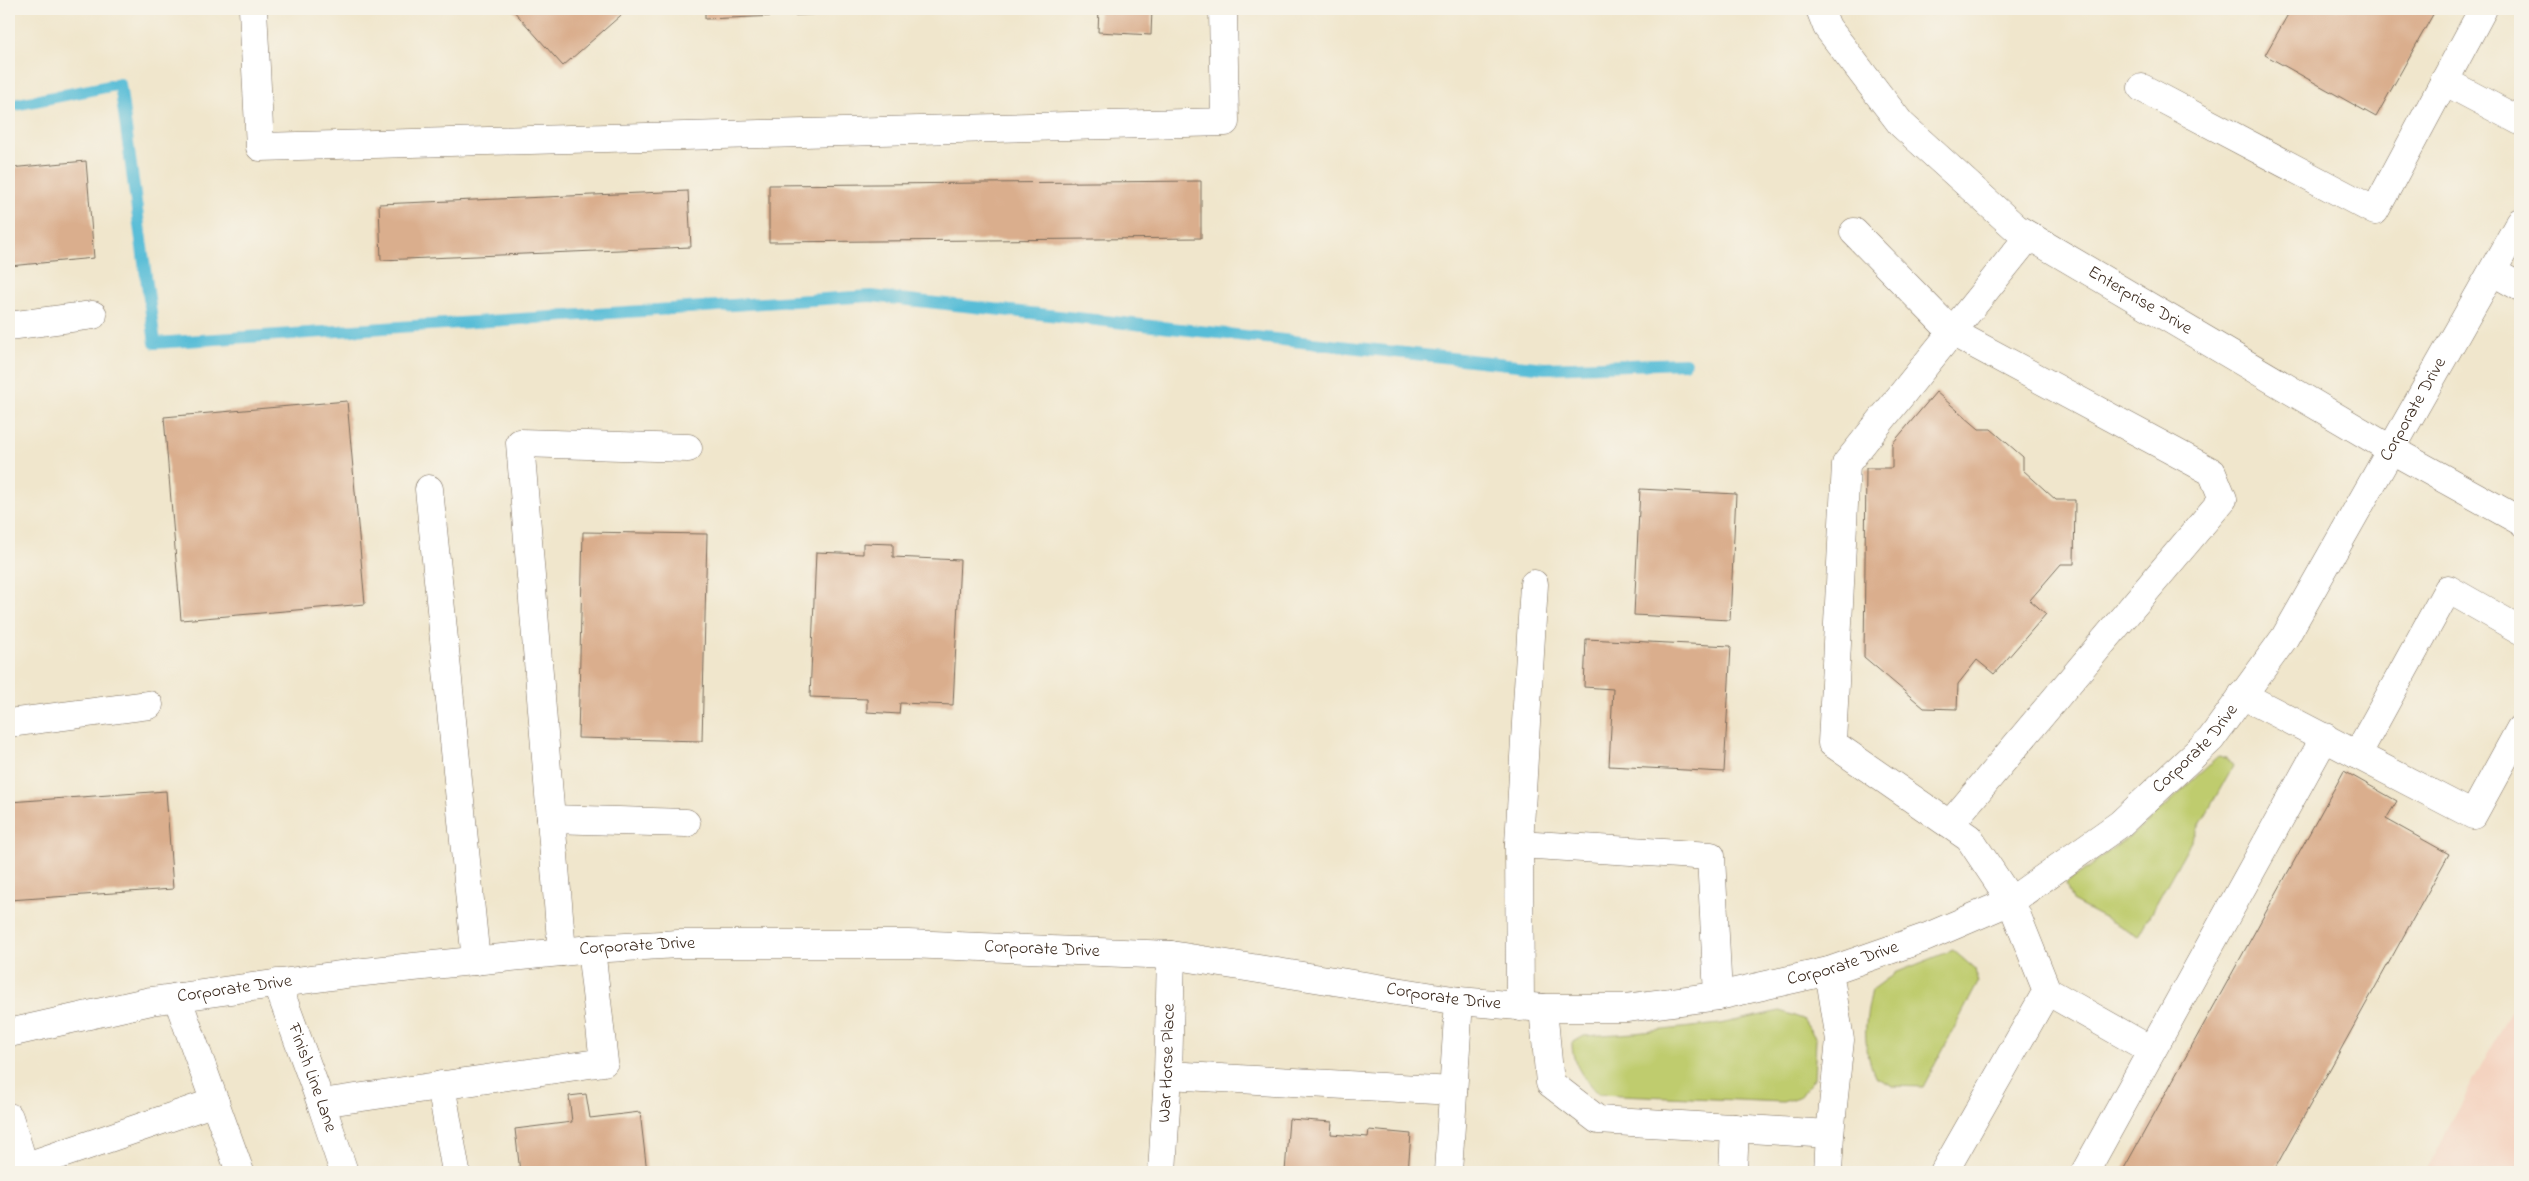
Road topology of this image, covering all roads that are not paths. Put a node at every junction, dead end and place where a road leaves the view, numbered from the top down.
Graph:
1 (253, 9) edge
2 (1223, 9) edge
3 (1820, 9) edge
4 (2483, 9) edge
5 (2444, 81) junction
6 (2142, 88) dead end
7 (2520, 121) edge
8 (2520, 222) edge
9 (1854, 232) dead end
10 (2029, 236) junction
11 (2493, 272) junction
12 (2520, 287) edge
13 (93, 315) dead end
14 (9, 326) edge
15 (1952, 332) junction
16 (688, 448) dead end
17 (2392, 450) junction
18 (429, 489) dead end
19 (2520, 521) edge
20 (1534, 584) dead end
21 (2520, 630) edge
22 (2242, 695) junction
23 (149, 706) dead end
24 (9, 723) edge
25 (2520, 729) edge
26 (2325, 737) junction
27 (2358, 754) junction
28 (551, 819) junction
29 (686, 823) dead end
30 (1950, 824) junction
31 (1519, 844) junction
32 (2011, 901) junction
33 (591, 950) junction
34 (562, 952) junction
35 (1171, 956) junction
36 (476, 961) junction
37 (1829, 971) junction
38 (277, 984) junction
39 (2047, 991) junction
40 (1718, 996) junction
41 (177, 997) junction
42 (1459, 1001) junction
43 (1532, 1008) junction
44 (9, 1033) edge
45 (2152, 1050) junction
46 (1168, 1075) junction
47 (441, 1085) junction
48 (1453, 1091) junction
49 (215, 1102) junction
50 (322, 1103) junction
51 (9, 1117) edge
52 (1735, 1128) junction
53 (1830, 1134) junction
54 (25, 1170) edge
55 (240, 1172) edge
56 (344, 1172) edge
57 (456, 1172) edge
58 (1162, 1172) edge
59 (1448, 1172) edge
60 (1733, 1172) edge
61 (1828, 1172) edge
62 (1944, 1172) edge
63 (2085, 1172) edge

1 - 2 street
3 - 10 street, Enterprise Drive
4 - 5 street
5 - 6 street
5 - 7 street
8 - 11 street, Corporate Drive
9 - 15 street
10 - 15 street
10 - 17 street, Enterprise Drive
11 - 12 street
11 - 17 street, Corporate Drive
13 - 14 street
15 - 30 street
15 - 30 street
16 - 28 street
17 - 19 street, Enterprise Drive
17 - 22 street, Corporate Drive
18 - 36 street
20 - 31 street
21 - 27 street
22 - 26 street
22 - 32 street, Corporate Drive
23 - 24 street
25 - 27 street
26 - 27 street
26 - 45 street
28 - 29 street
28 - 34 street
30 - 32 street
31 - 40 street
31 - 43 street
32 - 37 street, Corporate Drive
32 - 39 street
33 - 34 street, Corporate Drive
33 - 35 street, Corporate Drive
33 - 47 street
34 - 36 street, Corporate Drive
35 - 42 street, Corporate Drive
35 - 46 street, War Horse Place
36 - 38 street, Corporate Drive
37 - 40 street, Corporate Drive
37 - 53 street
38 - 41 street, Corporate Drive
38 - 50 street, Finish Line Lane
39 - 45 street
39 - 62 street
40 - 43 street, Corporate Drive
41 - 44 street, Corporate Drive
41 - 49 street
42 - 43 street, Corporate Drive
42 - 48 street
43 - 52 street
45 - 63 street
46 - 48 street
46 - 58 street, War Horse Place
47 - 50 street
47 - 57 street
48 - 59 street
49 - 54 street
49 - 55 street
50 - 56 street, Finish Line Lane
51 - 54 street
52 - 53 street
52 - 60 street
53 - 61 street

